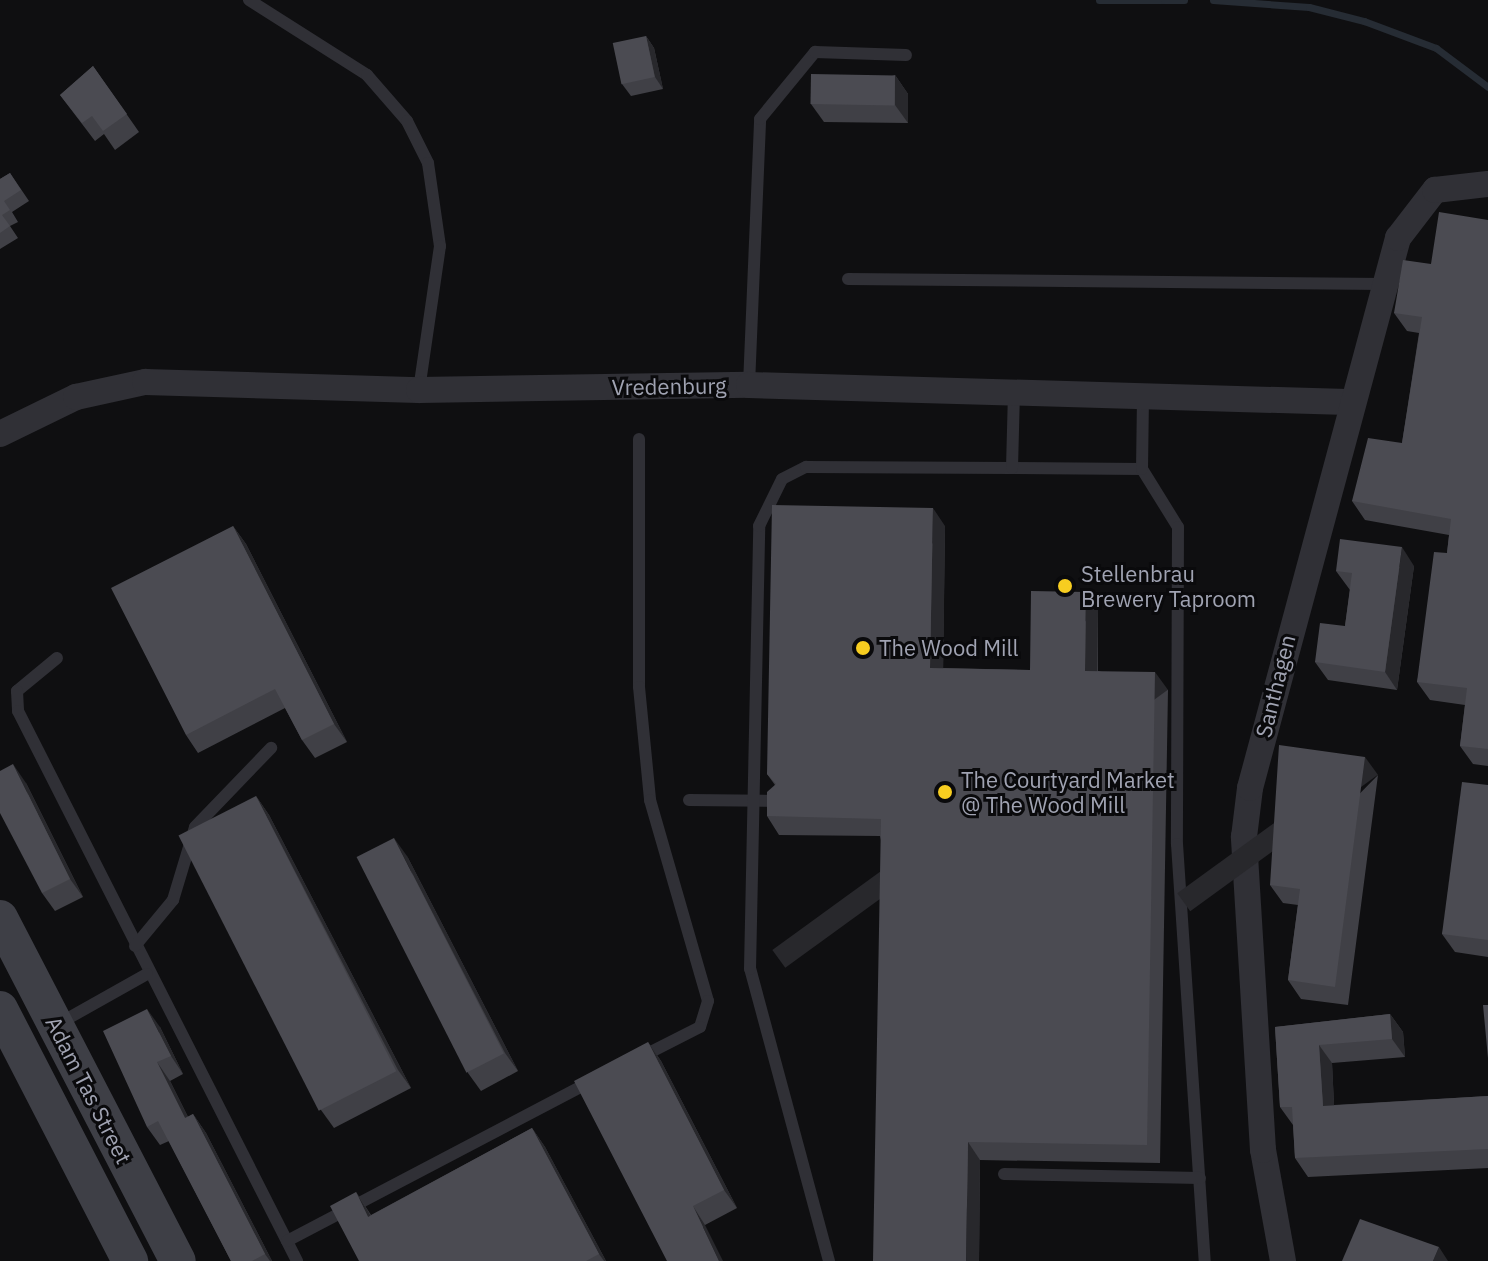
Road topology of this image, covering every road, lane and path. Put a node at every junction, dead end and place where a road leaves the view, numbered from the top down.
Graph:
1 (249, 0) edge
2 (906, 55) dead end
3 (1488, 184) edge
4 (848, 279) dead end
5 (1384, 284) junction
6 (749, 385) junction
7 (1014, 389) junction
8 (419, 390) junction
9 (1143, 394) junction
10 (1348, 402) junction
11 (0, 434) edge
12 (639, 439) dead end
13 (1012, 468) junction
14 (1142, 469) junction
15 (57, 658) dead end
16 (271, 748) dead end
17 (689, 800) dead end
18 (751, 801) junction
19 (780, 801) edge
20 (0, 918) edge
21 (135, 946) junction
22 (147, 974) junction
23 (0, 1009) edge
24 (56, 1026) junction
25 (631, 1062) edge
26 (603, 1076) edge
27 (1004, 1174) dead end
28 (1200, 1178) junction
29 (287, 1241) junction
30 (130, 1261) edge
31 (178, 1261) edge
32 (297, 1261) edge
33 (829, 1261) edge
34 (1205, 1261) edge
35 (1283, 1261) edge

1 - 8 lane
2 - 6 lane
3 - 5 street, Santhagen
4 - 5 lane
5 - 10 street, Santhagen
6 - 7 street, Vredenburg
6 - 8 street, Vredenburg
7 - 9 street, Vredenburg
7 - 13 lane
8 - 11 street, Vredenburg
9 - 10 street, Vredenburg
9 - 14 lane
10 - 35 street, Santhagen
12 - 25 lane
13 - 14 lane
13 - 18 lane
14 - 28 lane
15 - 21 lane
16 - 21 lane
17 - 18 lane
18 - 19 lane
18 - 33 lane
20 - 24 main road, Adam Tas Street
21 - 22 lane
22 - 24 lane
22 - 29 lane
23 - 30 main road, Adam Tas Street
24 - 31 main road, Adam Tas Street
26 - 29 lane
27 - 28 lane
28 - 34 lane
29 - 32 lane

